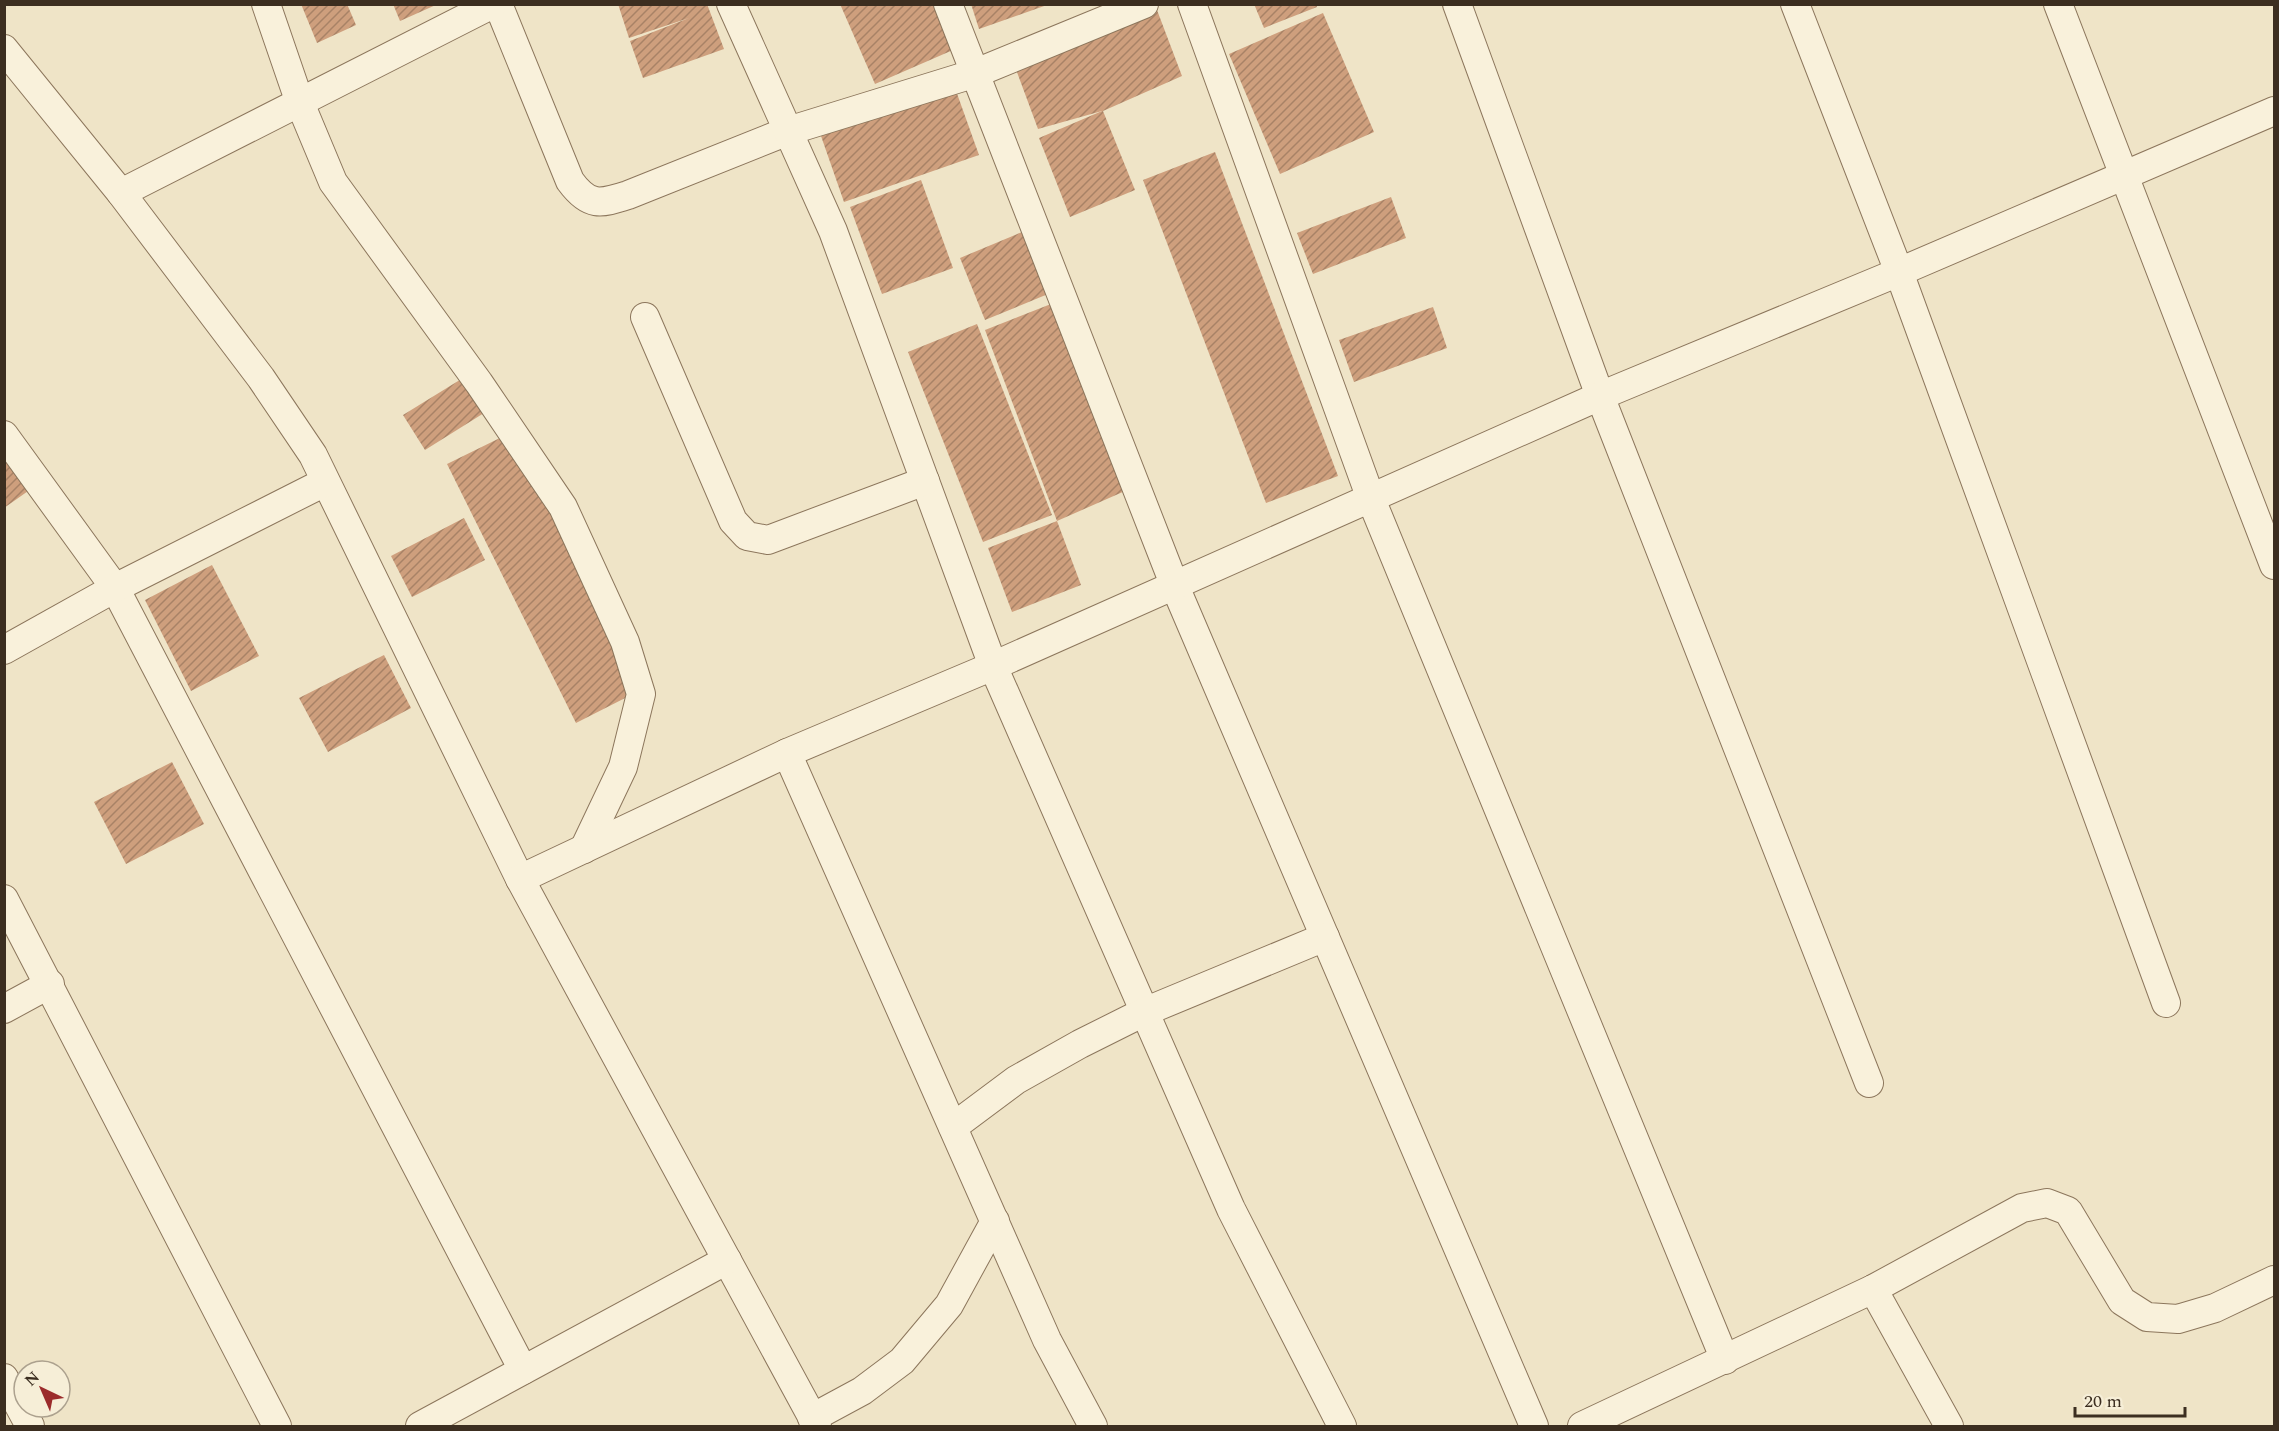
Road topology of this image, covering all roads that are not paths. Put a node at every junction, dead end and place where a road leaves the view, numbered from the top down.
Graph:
1 (266, 4) edge
2 (493, 4) edge
3 (498, 4) edge
4 (730, 4) edge
5 (948, 4) edge
6 (1144, 4) edge
7 (1192, 4) edge
8 (1457, 4) edge
9 (1795, 4) edge
10 (2058, 4) edge
11 (4, 49) edge
12 (976, 73) junction
13 (300, 103) junction
14 (2274, 111) edge
15 (788, 131) junction
16 (2123, 175) junction
17 (121, 193) junction
18 (1899, 272) junction
19 (645, 317) dead end
20 (1600, 396) junction
21 (4, 435) edge
22 (925, 481) junction
23 (325, 482) junction
24 (1371, 499) junction
25 (2274, 565) edge
26 (1174, 584) junction
27 (115, 588) junction
28 (4, 650) edge
29 (993, 666) junction
30 (787, 753) junction
31 (584, 849) junction
32 (520, 879) junction
33 (4, 899) edge
34 (1325, 937) junction
35 (50, 984) junction
36 (2166, 1003) dead end
37 (4, 1010) edge
38 (1144, 1012) junction
39 (1869, 1083) dead end
40 (953, 1127) junction
41 (995, 1221) junction
42 (726, 1260) junction
43 (2274, 1280) edge
44 (1873, 1289) junction
45 (1725, 1360) junction
46 (524, 1370) junction
47 (4, 1378) edge
48 (815, 1422) edge
49 (30, 1426) edge
50 (277, 1426) edge
51 (420, 1426) edge
52 (1093, 1426) edge
53 (1342, 1426) edge
54 (1534, 1426) edge
55 (1581, 1426) edge
56 (1949, 1426) edge

1 - 13 street
2 - 13 street
3 - 15 street
4 - 15 street
5 - 12 street
6 - 12 street
7 - 24 street
8 - 20 street
9 - 18 street
10 - 16 street
11 - 17 street
12 - 15 street
12 - 26 street
13 - 17 street
13 - 31 street
14 - 16 street
15 - 22 street
16 - 18 street
16 - 25 street
17 - 23 street
18 - 20 street
18 - 36 street
19 - 22 street
20 - 24 street
20 - 39 street
21 - 27 street
22 - 29 street
23 - 27 street
23 - 32 street
24 - 26 street
24 - 45 street
26 - 29 street
26 - 34 street
27 - 28 street
27 - 46 street
29 - 30 street
29 - 38 street
30 - 31 street
30 - 40 street
31 - 32 street
32 - 42 street
33 - 35 street
34 - 38 street
34 - 54 street
35 - 37 street
35 - 50 street
38 - 40 street
38 - 53 street
40 - 41 street
41 - 48 street
41 - 52 street
42 - 46 street
42 - 48 street
43 - 44 street
44 - 45 street
44 - 56 street
45 - 55 street
46 - 51 street
47 - 49 street

